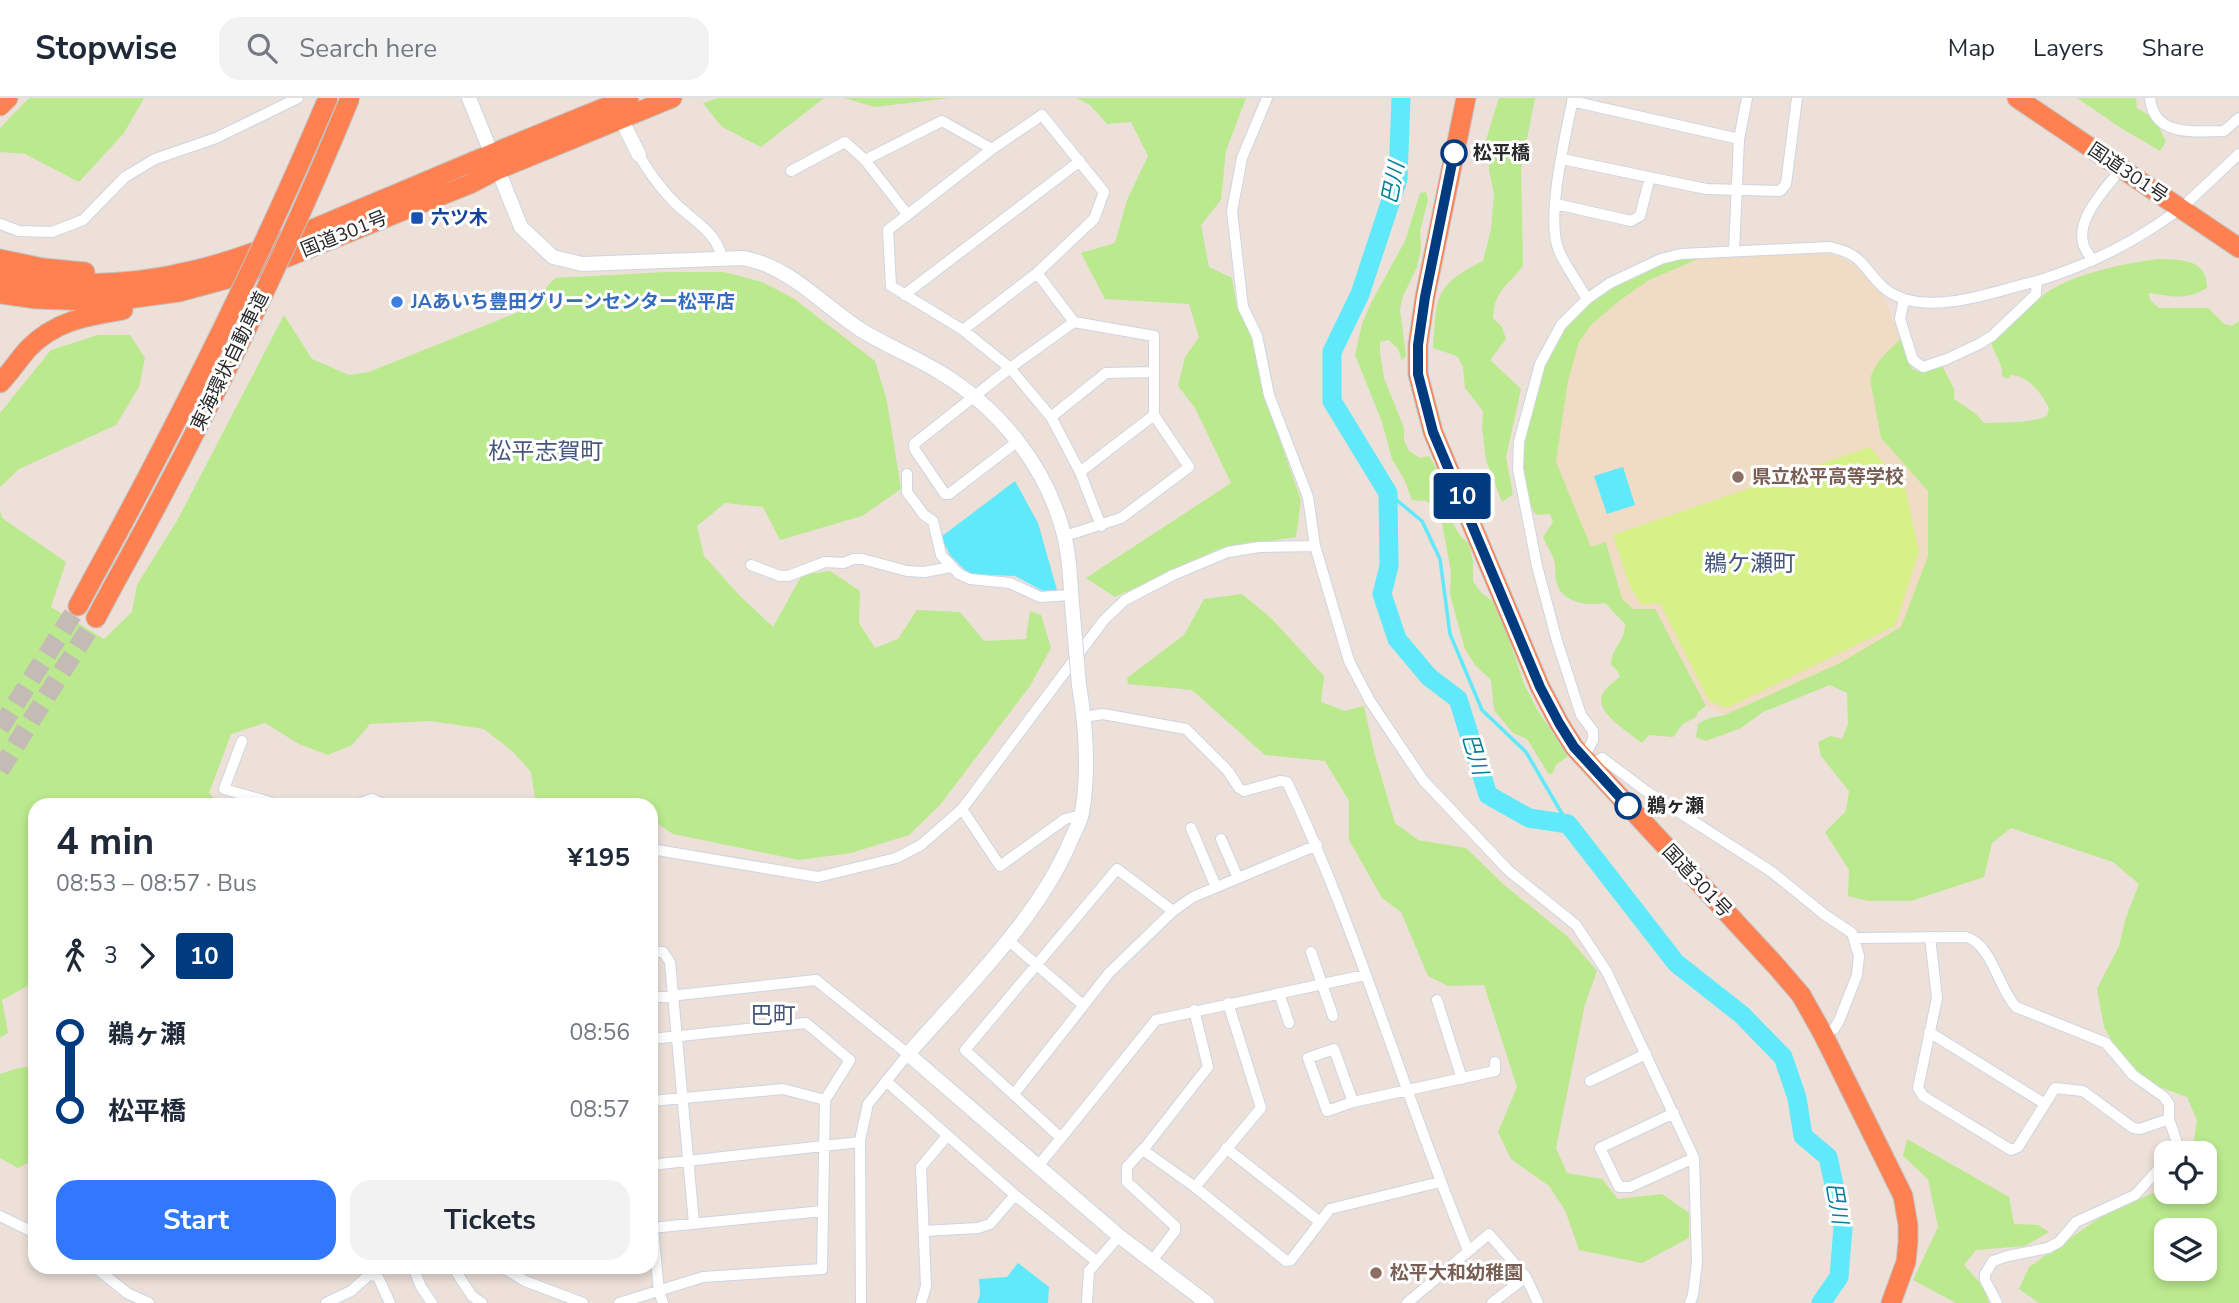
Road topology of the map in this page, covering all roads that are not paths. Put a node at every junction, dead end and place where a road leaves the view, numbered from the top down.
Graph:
1 (8, 98) edge
2 (298, 98) edge
3 (328, 98) edge
4 (350, 98) edge
5 (469, 98) edge
6 (629, 98) edge
7 (672, 98) edge
8 (1267, 98) edge
9 (1466, 98) edge
10 (1747, 98) edge
11 (1797, 98) edge
12 (2017, 98) edge
13 (2150, 98) edge
14 (1572, 99) edge
15 (0, 106) edge
16 (2239, 118) edge
17 (621, 119) junction
18 (1739, 139) junction
19 (992, 149) junction
20 (2239, 154) edge
21 (639, 155) joint
22 (1562, 159) junction
23 (865, 160) junction
24 (494, 161) junction
25 (1080, 161) junction
26 (2121, 169) junction
27 (791, 171) dead end
28 (1650, 177) junction
29 (1735, 191) junction
30 (2189, 201) dead end
31 (1556, 204) junction
32 (906, 214) junction
33 (2174, 214) dead end
34 (0, 224) edge
35 (316, 226) junction
36 (2239, 248) edge
37 (1734, 251) junction
38 (722, 258) junction
39 (0, 259) edge
40 (2092, 261) junction
41 (1037, 273) junction
42 (245, 274) junction
43 (0, 277) edge
44 (2037, 281) junction
45 (0, 294) edge
46 (904, 295) junction
47 (1587, 299) junction
48 (1904, 299) junction
49 (1074, 322) junction
50 (963, 330) junction
51 (1010, 368) junction
52 (1154, 372) junction
53 (0, 383) edge
54 (974, 395) junction
55 (1154, 415) junction
56 (1051, 417) junction
57 (1018, 441) junction
58 (1080, 472) junction
59 (908, 474) dead end
60 (1101, 526) junction
61 (1065, 536) junction
62 (1315, 546) junction
63 (751, 565) dead end
64 (951, 567) junction
65 (1072, 599) junction
66 (78, 606) tunnel mouth
67 (96, 618) tunnel mouth
68 (1084, 717) junction
69 (242, 741) dead end
70 (1588, 762) junction
71 (256, 798) edge
72 (961, 809) junction
73 (1081, 815) junction
74 (1191, 828) dead end
75 (1221, 839) dead end
76 (1317, 845) junction
77 (658, 850) edge
78 (1238, 878) junction
79 (1216, 887) junction
80 (1174, 911) junction
81 (1930, 937) junction
82 (1854, 938) junction
83 (1008, 940) junction
84 (658, 952) edge
85 (1311, 952) dead end
86 (1037, 966) junction
87 (1365, 975) junction
88 (1322, 984) junction
89 (1279, 993) junction
90 (672, 997) junction
91 (658, 998) edge
92 (1437, 1000) dead end
93 (1228, 1003) junction
94 (1083, 1005) junction
95 (1194, 1010) junction
96 (1333, 1016) dead end
97 (1289, 1023) dead end
98 (1929, 1032) junction
99 (1823, 1034) junction
100 (676, 1037) junction
101 (658, 1038) edge
102 (908, 1054) junction
103 (1646, 1054) junction
104 (1495, 1062) dead end
105 (1462, 1079) junction
106 (886, 1081) junction
107 (1590, 1081) dead end
108 (1407, 1091) junction
109 (1014, 1094) junction
110 (682, 1098) junction
111 (658, 1100) edge
112 (825, 1100) junction
113 (1353, 1102) junction
114 (2045, 1104) junction
115 (1674, 1114) junction
116 (2169, 1119) junction
117 (947, 1136) junction
118 (1062, 1138) junction
119 (2176, 1141) edge
120 (860, 1142) junction
121 (823, 1147) junction
122 (1144, 1149) junction
123 (1226, 1149) junction
124 (1694, 1158) junction
125 (688, 1161) junction
126 (658, 1164) edge
127 (1038, 1166) junction
128 (2154, 1174) edge
129 (1440, 1182) junction
130 (1195, 1187) junction
131 (1015, 1195) junction
132 (823, 1211) junction
133 (0, 1216) edge
134 (1321, 1222) junction
135 (694, 1223) junction
136 (658, 1227) edge
137 (28, 1230) edge
138 (924, 1231) junction
139 (1119, 1236) junction
140 (1468, 1250) junction
141 (1096, 1261) junction
142 (1151, 1262) junction
143 (104, 1274) edge
144 (416, 1274) edge
145 (456, 1274) edge
146 (514, 1274) edge
147 (658, 1274) edge
148 (1526, 1277) junction
149 (661, 1298) edge
150 (469, 1300) edge
151 (149, 1303) edge
152 (326, 1303) edge
153 (390, 1303) edge
154 (432, 1303) edge
155 (482, 1303) edge
156 (583, 1303) edge
157 (620, 1303) edge
158 (861, 1303) edge
159 (921, 1303) edge
160 (1087, 1303) edge
161 (1207, 1303) edge
162 (1407, 1303) edge
163 (1492, 1303) edge
164 (1538, 1303) edge
165 (1690, 1303) edge
166 (1891, 1303) edge
167 (1997, 1303) edge

1 - 15 highway
2 - 34 street
3 - 66 highway, 東海環状自動車道, bridge
4 - 67 highway, 東海環状自動車道, bridge
5 - 24 street
6 - 24 highway, 国道301号
7 - 17 highway, 国道301号
8 - 62 street
9 - 70 highway, 国道301号
10 - 18 street
11 - 29 street
12 - 26 highway, 国道301号
13 - 16 street
14 - 18 street
14 - 22 street
17 - 21 street
17 - 24 highway, 国道301号
18 - 29 street
19 - 23 street
19 - 25 street
19 - 32 street
20 - 30 street
21 - 38 street
22 - 28 street
22 - 31 street
23 - 27 street
23 - 32 street
24 - 35 highway, 国道301号
24 - 38 street
24 - 42 highway, 国道301号
25 - 41 street
25 - 46 street
26 - 36 highway, 国道301号
26 - 40 street
28 - 29 street
28 - 31 street
29 - 37 street
31 - 47 street
32 - 46 street
33 - 40 street
35 - 39 highway
35 - 43 highway, 国道301号
37 - 47 street
37 - 48 street
38 - 54 street
40 - 44 street
41 - 49 street
41 - 50 street
42 - 45 highway, 国道301号
42 - 53 highway
44 - 48 street
44 - 48 street
46 - 50 street
47 - 70 street
49 - 51 street
49 - 52 street
50 - 51 street
51 - 54 street
51 - 56 street
52 - 55 street
52 - 56 street
54 - 57 street
54 - 57 street
55 - 58 street
55 - 60 street
56 - 58 street
57 - 61 street
58 - 60 street
59 - 64 street
60 - 61 street
61 - 65 street
62 - 72 street
62 - 103 street
63 - 64 street
64 - 65 street
65 - 68 street, bridge
68 - 73 street
68 - 76 street
69 - 71 street
70 - 82 street
70 - 99 highway, 国道301号
72 - 73 street
72 - 77 street
73 - 83 street
74 - 79 street
75 - 78 street
76 - 78 street
76 - 87 street
78 - 79 street
79 - 80 street
80 - 86 street
80 - 94 street
81 - 82 street
81 - 98 street
81 - 116 street
82 - 99 street
83 - 86 street
83 - 102 street
84 - 90 street
85 - 88 street
86 - 94 street
86 - 109 street
87 - 88 street
87 - 108 street
88 - 89 street
88 - 96 street
89 - 93 street
89 - 97 street
90 - 91 street
90 - 100 street
90 - 102 street
92 - 105 street
93 - 95 street
93 - 123 street
94 - 109 street
95 - 118 street
95 - 122 street
98 - 114 street
98 - 114 street
99 - 166 highway, 国道301号
100 - 101 street
100 - 110 street
100 - 112 street
102 - 106 street
102 - 127 street
103 - 107 street
103 - 115 street
104 - 105 street
105 - 108 street
106 - 117 street
106 - 120 street
108 - 113 street
108 - 129 street
109 - 118 street
110 - 111 street
110 - 112 street
110 - 125 street
112 - 121 street
113 - 113 street
114 - 116 street
115 - 124 street
115 - 124 street
116 - 119 street
117 - 131 street
117 - 138 street
118 - 127 street
120 - 121 street
120 - 158 street
121 - 125 street
121 - 132 street
122 - 130 street
122 - 142 street
123 - 130 street
123 - 134 street
124 - 165 street
125 - 126 street
125 - 135 street
127 - 139 street
128 - 167 street
129 - 134 street
129 - 140 street
130 - 134 street
131 - 138 street
131 - 141 street
132 - 135 street
132 - 149 street
133 - 137 street
135 - 136 street
138 - 159 street
139 - 141 street
139 - 142 street
140 - 148 street
140 - 162 street
141 - 160 street
142 - 161 street
143 - 151 street
144 - 154 street
145 - 150 street
146 - 156 street
147 - 149 street
148 - 163 street
148 - 164 street
149 - 157 street
150 - 155 street
152 - 153 street

